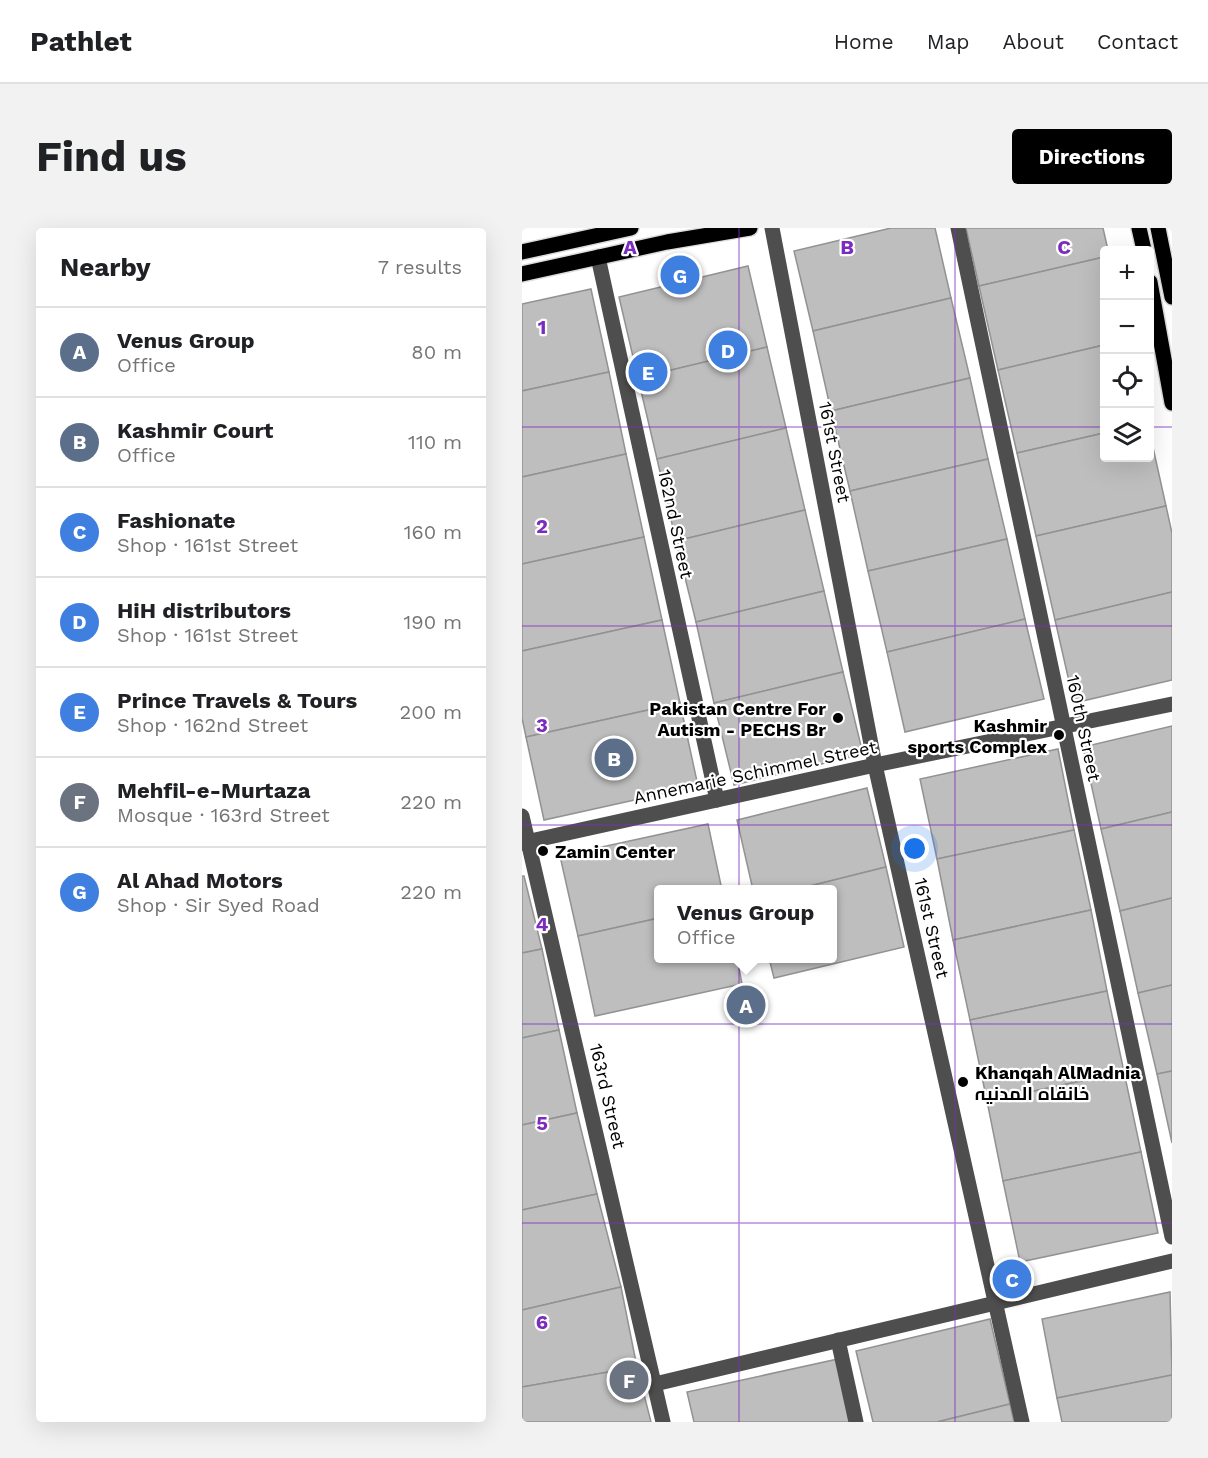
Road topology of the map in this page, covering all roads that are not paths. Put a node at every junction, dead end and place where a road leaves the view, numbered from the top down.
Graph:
1 (750, 228) edge
2 (772, 228) edge
3 (958, 228) edge
4 (1139, 228) edge
5 (1158, 228) edge
6 (622, 229) edge
7 (665, 235) edge
8 (1143, 246) edge
9 (522, 252) edge
10 (598, 257) junction
11 (522, 274) edge
12 (1172, 297) edge
13 (1152, 300) edge
14 (1172, 403) edge
15 (1172, 704) edge
16 (1064, 726) junction
17 (875, 765) junction
18 (717, 800) junction
19 (522, 816) edge
20 (525, 842) edge
21 (1172, 1237) edge
22 (1172, 1261) edge
23 (996, 1303) junction
24 (838, 1340) junction
25 (655, 1384) junction
26 (663, 1422) edge
27 (856, 1422) edge
28 (1022, 1422) edge

1 - 7 main road
2 - 17 street, 161st Street
3 - 16 street, 160th Street
4 - 8 main road
5 - 12 main road
6 - 9 main road
7 - 10 main road
10 - 11 main road
10 - 18 street, 162nd Street
13 - 14 main road
15 - 16 street, Annemarie Schimmel Street
16 - 17 street, Annemarie Schimmel Street
16 - 21 street, 160th Street
17 - 18 street, Annemarie Schimmel Street
17 - 23 street, 161st Street
18 - 20 street, Annemarie Schimmel Street
19 - 20 street, 163rd Street
20 - 25 street, 163rd Street
22 - 23 street
23 - 24 street
23 - 28 street, 161st Street
24 - 25 street
24 - 27 street
25 - 26 street, 163rd Street

